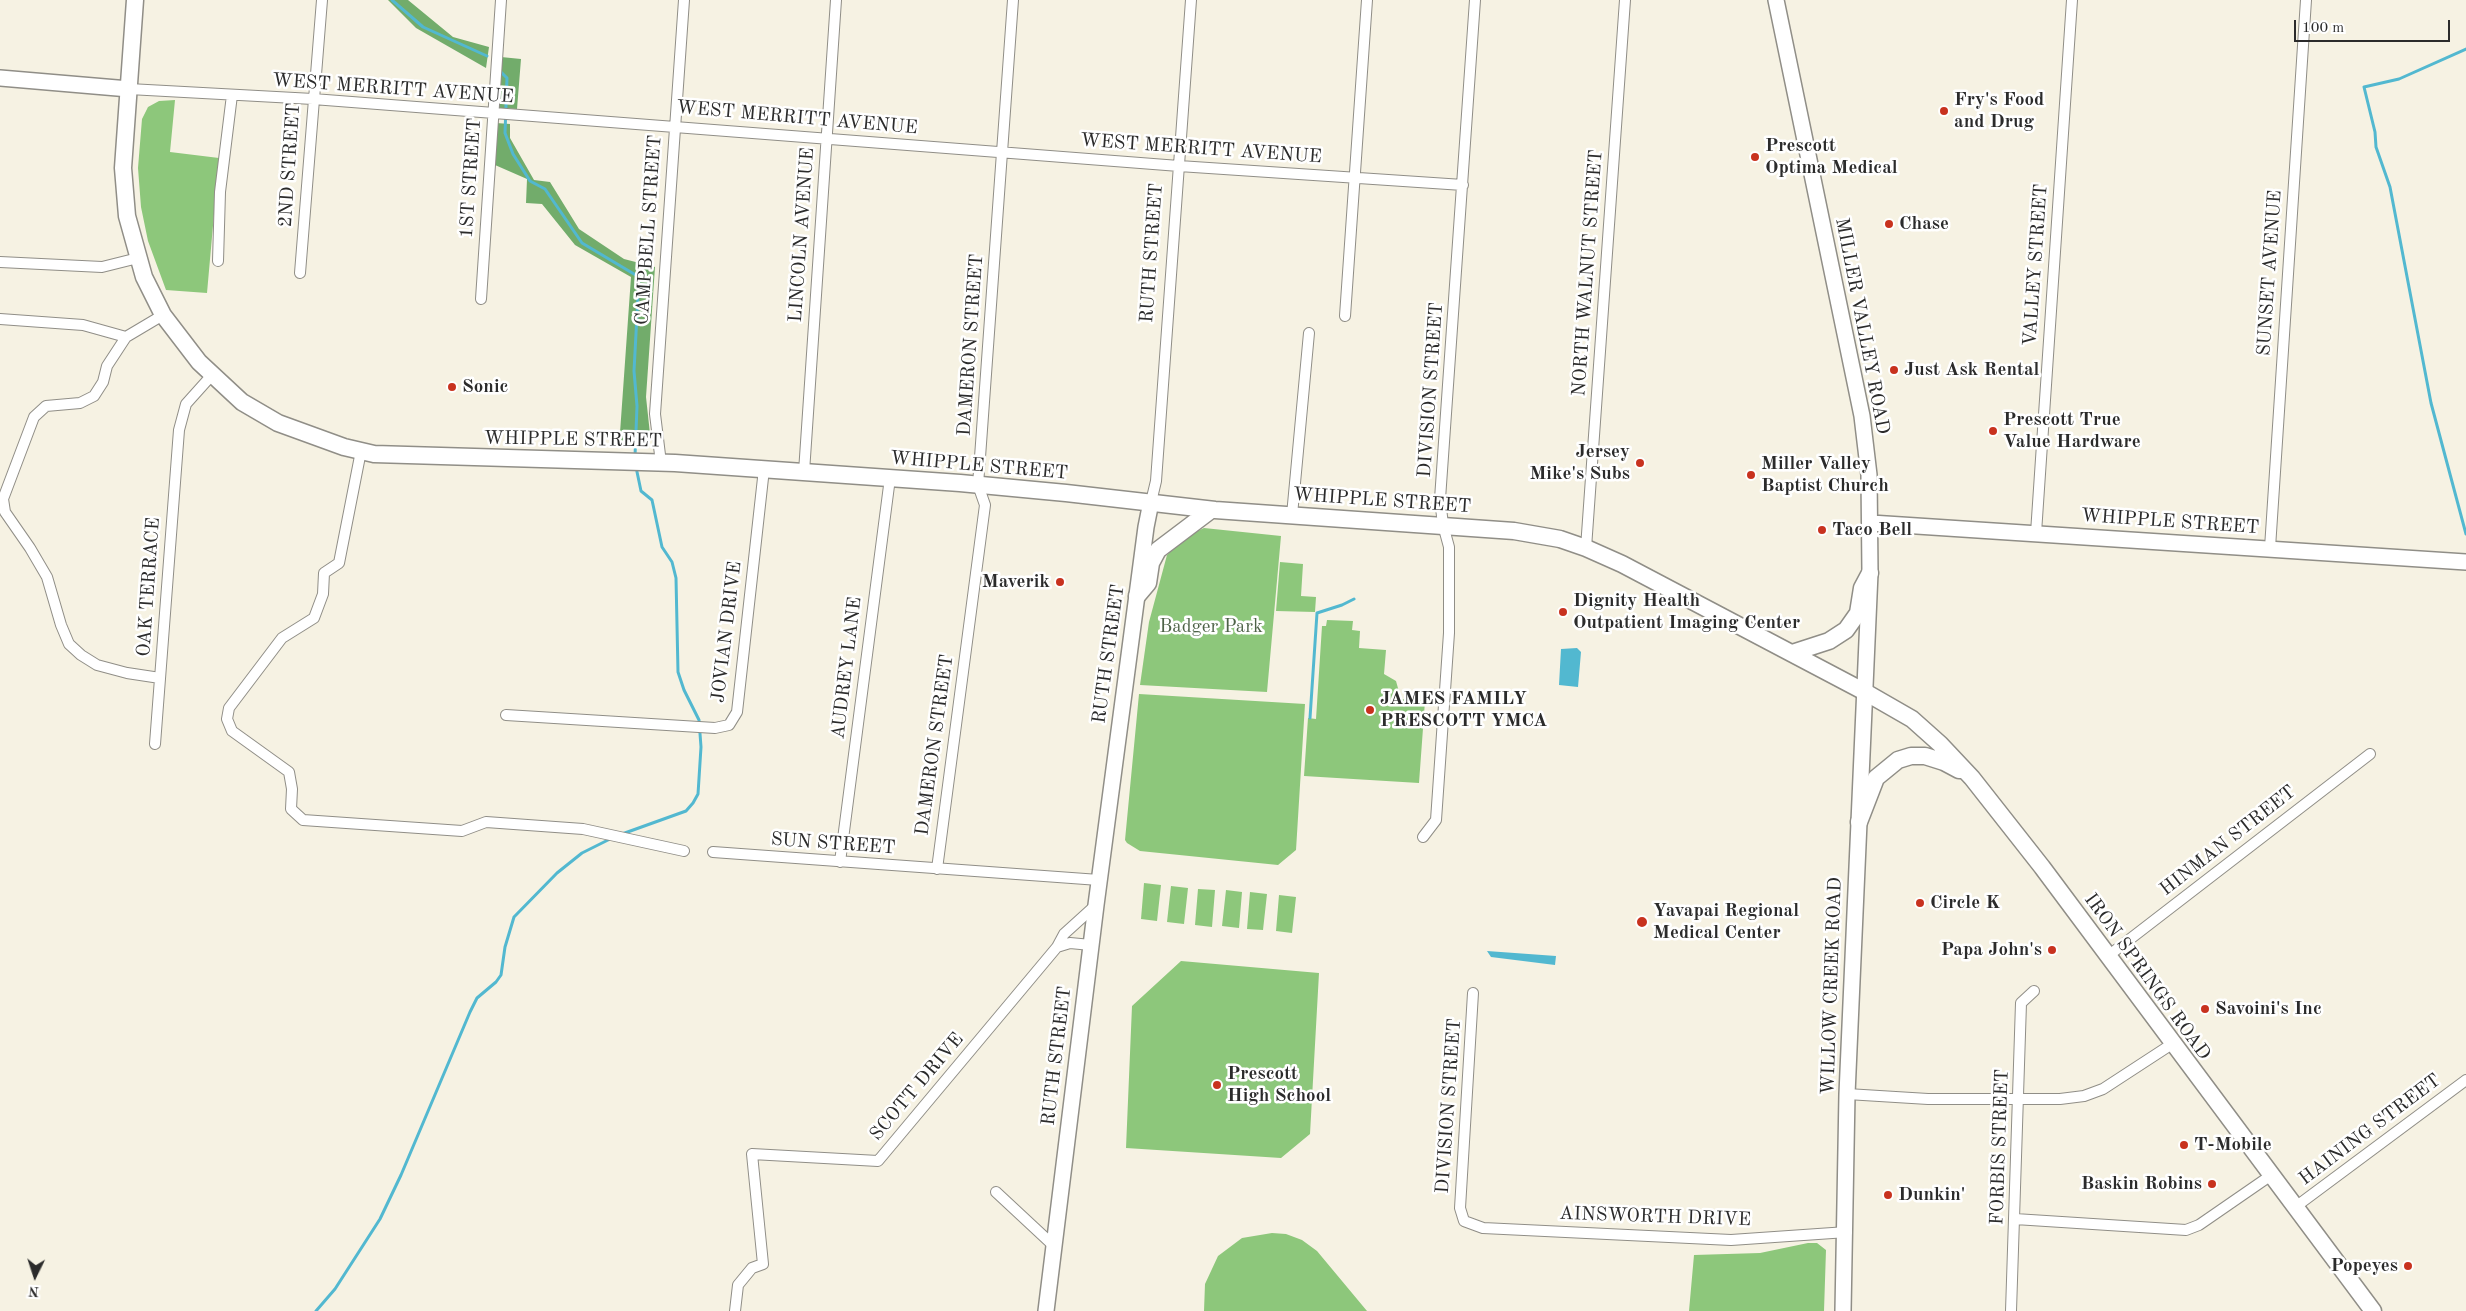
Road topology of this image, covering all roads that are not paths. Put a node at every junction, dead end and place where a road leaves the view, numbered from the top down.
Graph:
1 (135, 0) edge
2 (322, 0) edge
3 (501, 0) edge
4 (684, 0) edge
5 (836, 0) edge
6 (1013, 0) edge
7 (1191, 0) edge
8 (1367, 0) edge
9 (1475, 0) edge
10 (1625, 0) edge
11 (1776, 0) edge
12 (2072, 0) edge
13 (2306, 0) edge
14 (0, 78) edge
15 (129, 89) junction
16 (232, 95) junction
17 (313, 99) junction
18 (495, 115) junction
19 (674, 126) junction
20 (826, 138) junction
21 (1002, 152) junction
22 (1179, 166) junction
23 (1356, 177) junction
24 (1463, 185) junction
25 (138, 258) junction
26 (218, 261) dead end
27 (0, 262) edge
28 (300, 273) dead end
29 (480, 299) dead end
30 (163, 315) junction
31 (1345, 316) dead end
32 (0, 319) edge
33 (1309, 333) dead end
34 (126, 337) junction
35 (212, 375) junction
36 (361, 452) junction
37 (662, 462) junction
38 (764, 469) junction
39 (804, 472) junction
40 (890, 478) junction
41 (978, 485) junction
42 (1151, 502) junction
43 (1211, 510) junction
44 (1292, 515) junction
45 (1871, 523) junction
46 (1443, 525) junction
47 (2036, 533) junction
48 (1586, 548) junction
49 (2270, 548) junction
50 (2466, 562) edge
51 (1870, 573) junction
52 (1138, 596) junction
53 (1792, 653) junction
54 (1866, 663) joint
55 (160, 678) junction
56 (1865, 692) junction
57 (506, 715) dead end
58 (155, 744) dead end
59 (2370, 754) dead end
60 (1972, 778) junction
61 (1860, 822) junction
62 (1423, 837) dead end
63 (684, 850) dead end
64 (713, 852) dead end
65 (840, 862) junction
66 (936, 869) junction
67 (1099, 880) junction
68 (1096, 905) junction
69 (1091, 945) junction
70 (1057, 947) junction
71 (2108, 956) junction
72 (2034, 991) dead end
73 (1474, 993) dead end
74 (2172, 1044) junction
75 (2466, 1080) edge
76 (1848, 1094) junction
77 (2019, 1099) junction
78 (2270, 1176) junction
79 (996, 1192) dead end
80 (2294, 1208) junction
81 (2015, 1219) junction
82 (1464, 1221) joint
83 (1846, 1232) junction
84 (1054, 1246) junction
85 (735, 1311) edge
86 (1046, 1311) edge
87 (1843, 1311) edge
88 (2011, 1311) edge
89 (2373, 1311) edge

1 - 15 main road, WHIPPLE STREET
2 - 17 street, 2ND STREET
3 - 18 street, 1ST STREET
4 - 19 street, CAMPBELL STREET
5 - 20 street, LINCOLN AVENUE
6 - 21 street, DAMERON STREET
7 - 22 street, RUTH STREET
8 - 23 street
9 - 24 street, DIVISION STREET
10 - 48 street, NORTH WALNUT STREET
11 - 45 street, MILLER VALLEY ROAD
12 - 47 street, VALLEY STREET
13 - 49 street, SUNSET AVENUE
14 - 15 street
15 - 16 street, WEST MERRITT AVENUE
15 - 25 main road, WHIPPLE STREET
16 - 17 street, WEST MERRITT AVENUE
16 - 26 street
17 - 18 street, WEST MERRITT AVENUE
17 - 28 street, 2ND STREET
18 - 19 street, WEST MERRITT AVENUE
18 - 29 street, 1ST STREET
19 - 20 street, WEST MERRITT AVENUE
19 - 37 street, CAMPBELL STREET
20 - 21 street, WEST MERRITT AVENUE
20 - 39 street, LINCOLN AVENUE
21 - 22 street, WEST MERRITT AVENUE
21 - 41 street, DAMERON STREET
22 - 23 street, WEST MERRITT AVENUE
22 - 42 street, RUTH STREET
23 - 24 street, WEST MERRITT AVENUE
23 - 31 street
24 - 46 street, DIVISION STREET
25 - 27 street
25 - 30 main road, WHIPPLE STREET
30 - 34 street, OAK TERRACE
30 - 35 main road, WHIPPLE STREET
32 - 34 street
33 - 44 street
34 - 55 street, OAK TERRACE
35 - 36 main road, WHIPPLE STREET
35 - 55 street, OAK TERRACE
36 - 37 main road, WHIPPLE STREET
36 - 63 street
37 - 38 main road, WHIPPLE STREET
38 - 39 main road, WHIPPLE STREET
38 - 57 street, JOVIAN DRIVE
39 - 40 main road, WHIPPLE STREET
40 - 41 main road, WHIPPLE STREET
40 - 65 street, AUDREY LANE
41 - 42 main road, WHIPPLE STREET
41 - 66 street, DAMERON STREET
42 - 43 main road, WHIPPLE STREET
42 - 52 street, RUTH STREET
43 - 44 main road, WHIPPLE STREET
43 - 52 main road
44 - 46 main road, WHIPPLE STREET
45 - 47 street, WHIPPLE STREET
45 - 51 street, MILLER VALLEY ROAD
46 - 48 main road, WHIPPLE STREET
46 - 62 street, DIVISION STREET
47 - 49 street, WHIPPLE STREET
48 - 53 main road, WHIPPLE STREET
49 - 50 street, WHIPPLE STREET
51 - 53 main road
51 - 54 street, MILLER VALLEY ROAD
52 - 67 street, RUTH STREET
53 - 56 main road, WHIPPLE STREET
54 - 56 street, WILLOW CREEK ROAD
55 - 58 street
56 - 60 main road, IRON SPRINGS ROAD
56 - 61 street, WILLOW CREEK ROAD
59 - 71 street, HINMAN STREET
60 - 61 main road
60 - 71 main road, IRON SPRINGS ROAD
61 - 76 street, WILLOW CREEK ROAD
64 - 65 street, SUN STREET
65 - 66 street, SUN STREET
66 - 67 street, SUN STREET
67 - 68 street, RUTH STREET
68 - 69 street, RUTH STREET
68 - 70 street, SCOTT DRIVE
69 - 70 street
69 - 84 street, RUTH STREET
70 - 85 street, SCOTT DRIVE
71 - 74 main road, IRON SPRINGS ROAD
72 - 77 street, FORBIS STREET
73 - 82 street, DIVISION STREET
74 - 77 street
74 - 78 main road, IRON SPRINGS ROAD
75 - 80 street, HAINING STREET
76 - 77 street
76 - 83 street, WILLOW CREEK ROAD
77 - 81 street, FORBIS STREET
78 - 80 main road, IRON SPRINGS ROAD
78 - 81 street, HAINING STREET
79 - 84 street
80 - 89 main road, IRON SPRINGS ROAD
81 - 88 street, FORBIS STREET
82 - 83 street, AINSWORTH DRIVE
83 - 87 street, WILLOW CREEK ROAD
84 - 86 street, RUTH STREET

